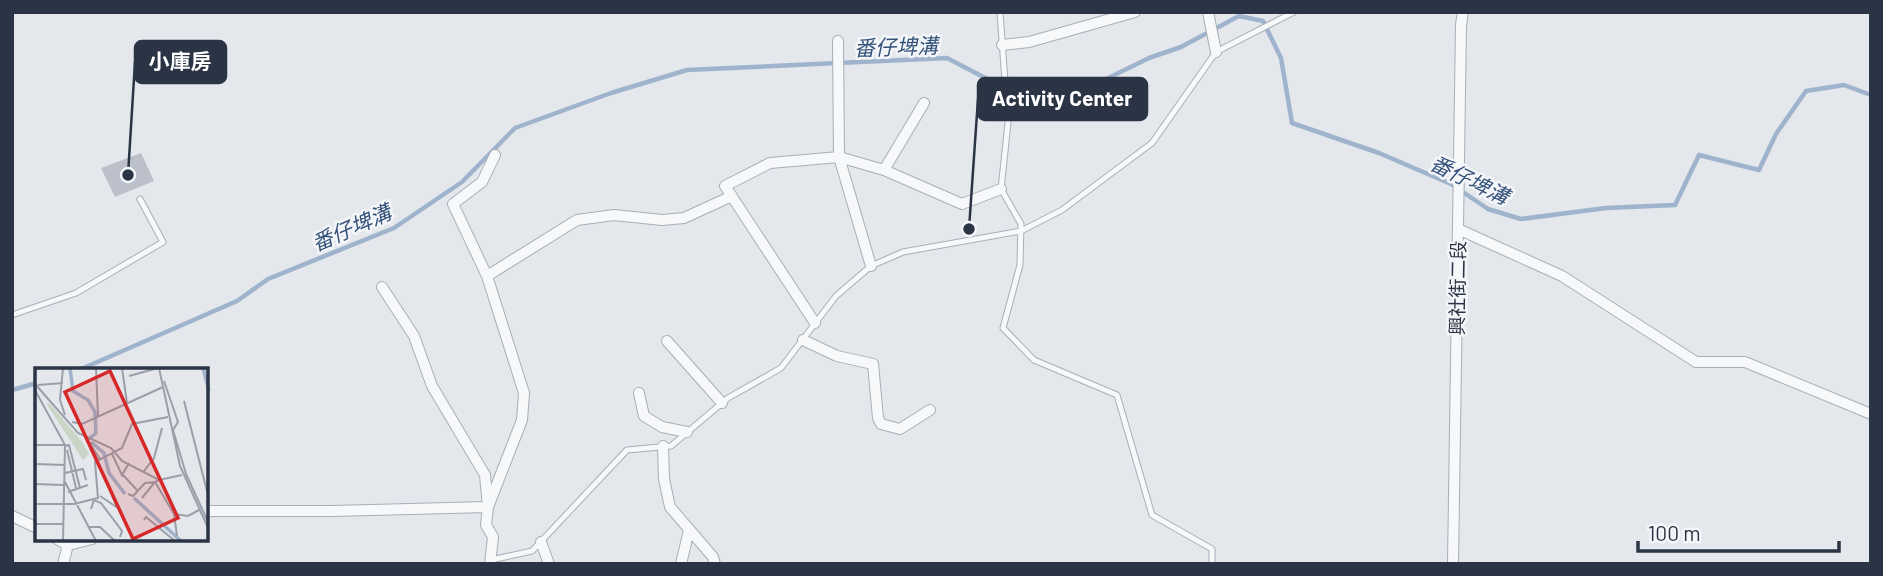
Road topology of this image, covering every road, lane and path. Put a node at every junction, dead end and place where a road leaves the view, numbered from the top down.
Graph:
1 (1000, 12) edge
2 (1135, 12) edge
3 (1208, 12) edge
4 (1294, 12) edge
5 (1463, 12) edge
6 (838, 41) dead end
7 (1002, 46) junction
8 (1216, 52) junction
9 (924, 103) dead end
10 (495, 155) dead end
11 (839, 158) junction
12 (884, 170) junction
13 (1001, 189) junction
14 (732, 196) junction
15 (141, 199) dead end
16 (1458, 229) junction
17 (1021, 230) junction
18 (871, 266) junction
19 (487, 276) junction
20 (382, 287) dead end
21 (12, 315) edge
22 (815, 323) junction
23 (803, 340) junction
24 (667, 341) dead end
25 (639, 393) dead end
26 (722, 403) junction
27 (930, 410) dead end
28 (1871, 414) edge
29 (687, 432) junction
30 (663, 446) junction
31 (488, 507) junction
32 (208, 511) edge
33 (12, 516) edge
34 (35, 527) edge
35 (689, 530) junction
36 (63, 542) edge
37 (541, 542) junction
38 (491, 562) edge
39 (63, 564) edge
40 (549, 564) edge
41 (681, 564) edge
42 (715, 564) edge
43 (1212, 564) edge
44 (1453, 564) edge

1 - 7 lane
2 - 7 street
3 - 8 street
4 - 8 lane
5 - 16 street, 興社街二段
6 - 11 street
7 - 13 lane
8 - 17 lane
9 - 12 street
10 - 19 street
11 - 12 street
11 - 14 street
11 - 18 street
12 - 13 street
13 - 17 lane
14 - 19 street
14 - 22 street
15 - 21 lane
16 - 28 street
16 - 44 street, 興社街二段
17 - 18 lane
17 - 43 lane
18 - 22 lane
19 - 31 street
20 - 31 street
22 - 23 lane
23 - 26 lane
23 - 27 street
24 - 26 street
25 - 29 street
26 - 29 lane
29 - 30 lane
30 - 35 street
30 - 37 lane
31 - 32 street
31 - 38 street
33 - 34 street
35 - 41 street
35 - 42 street
36 - 39 street
37 - 38 lane
37 - 40 street

